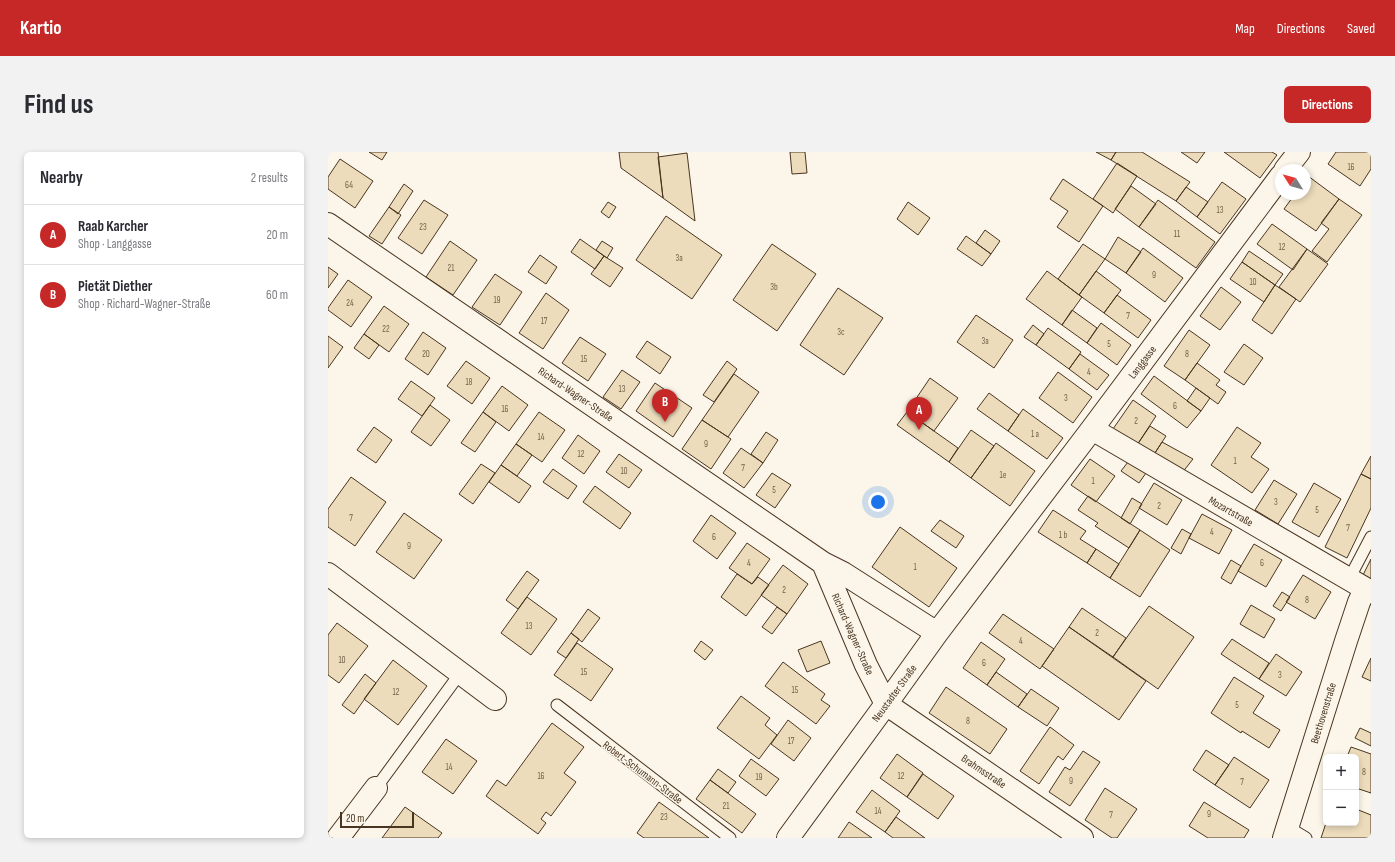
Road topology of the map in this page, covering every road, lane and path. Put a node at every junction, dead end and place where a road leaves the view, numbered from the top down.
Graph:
1 (1299, 152) edge
2 (1290, 164) edge
3 (1275, 184) edge
4 (328, 224) edge
5 (1092, 429) junction
6 (1371, 537) edge
7 (1002, 549) joint
8 (823, 563) junction
9 (328, 574) edge
10 (1362, 587) edge
11 (937, 633) junction
12 (461, 672) junction
13 (496, 699) dead end
14 (886, 704) junction
15 (557, 705) dead end
16 (376, 788) joint
17 (1292, 834) edge
18 (338, 838) edge
19 (730, 838) edge
20 (788, 838) edge
21 (1082, 838) edge

1 - 2 street
3 - 5 street, Langgasse
4 - 8 street, Richard-Wagner-Straße
5 - 7 street, Langgasse
5 - 10 street, Mozartstraße
6 - 10 lane
7 - 11 street, Neustadter Straße
8 - 11 street, Richard-Wagner-Straße
8 - 14 street, Richard-Wagner-Straße
9 - 12 street
10 - 17 street, Beethovenstraße
11 - 14 street, Neustadter Straße
12 - 13 street
12 - 16 lane
14 - 20 street, Neustadter Straße
14 - 21 street, Brahmsstraße
15 - 19 lane, Robert-Schumann-Straße
16 - 18 street

